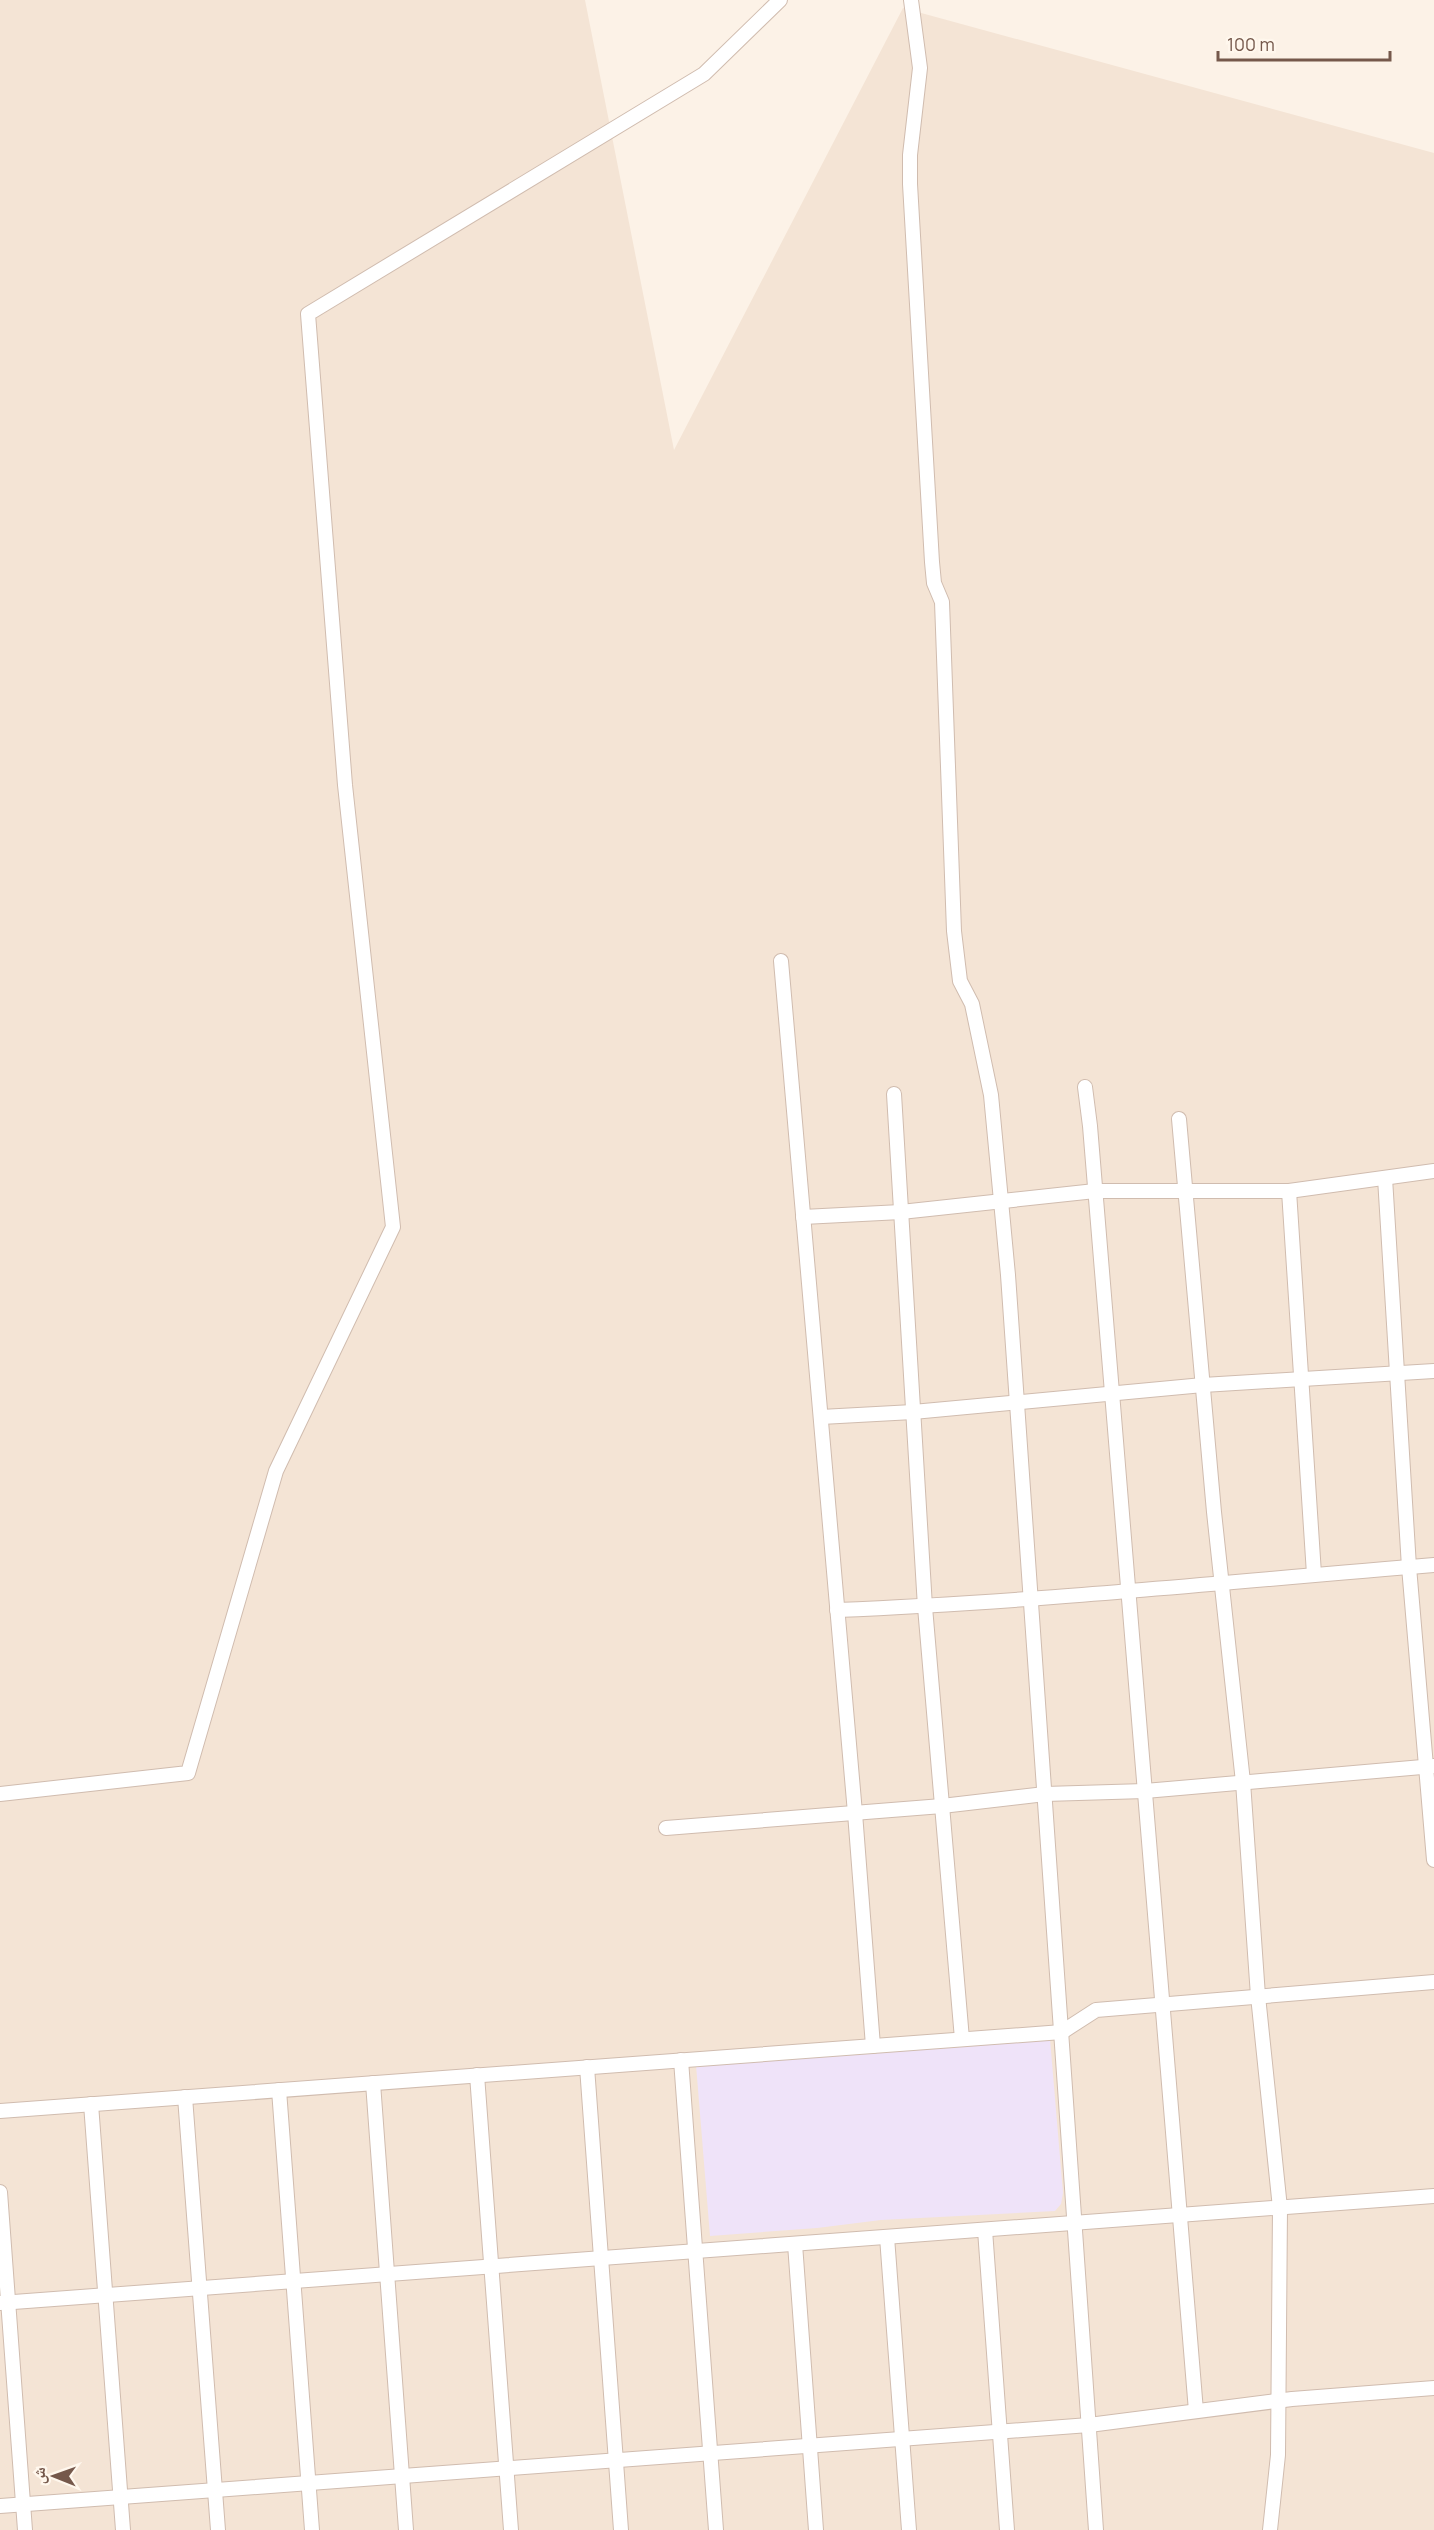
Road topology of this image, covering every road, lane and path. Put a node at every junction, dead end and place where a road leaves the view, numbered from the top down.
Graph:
1 (780, 0) edge
2 (911, 0) edge
3 (781, 961) dead end
4 (1085, 1087) dead end
5 (894, 1094) dead end
6 (1179, 1119) dead end
7 (1434, 1171) edge
8 (1384, 1178) junction
9 (1095, 1191) junction
10 (1185, 1191) junction
11 (1289, 1191) junction
12 (1001, 1203) junction
13 (901, 1212) junction
14 (803, 1217) junction
15 (1434, 1371) edge
16 (1397, 1373) junction
17 (1301, 1379) junction
18 (1203, 1385) junction
19 (1111, 1394) junction
20 (1017, 1402) junction
21 (914, 1412) junction
22 (821, 1417) junction
23 (1434, 1565) edge
24 (1409, 1567) junction
25 (1314, 1574) junction
26 (1221, 1582) junction
27 (1128, 1592) junction
28 (1031, 1598) junction
29 (925, 1606) junction
30 (837, 1610) junction
31 (1430, 1766) edge
32 (1243, 1782) junction
33 (1145, 1791) junction
34 (0, 1794) edge
35 (1045, 1794) junction
36 (942, 1806) junction
37 (855, 1813) junction
38 (666, 1828) dead end
39 (1434, 1860) edge
40 (1434, 1982) edge
41 (1258, 1996) junction
42 (1164, 2004) junction
43 (1062, 2032) junction
44 (962, 2039) junction
45 (873, 2046) junction
46 (681, 2060) junction
47 (586, 2067) junction
48 (477, 2075) junction
49 (373, 2083) junction
50 (279, 2090) junction
51 (185, 2097) junction
52 (92, 2104) junction
53 (0, 2111) edge
54 (0, 2192) edge
55 (1434, 2196) edge
56 (1280, 2208) junction
57 (1180, 2215) junction
58 (1076, 2223) junction
59 (985, 2230) junction
60 (887, 2237) junction
61 (795, 2244) junction
62 (695, 2252) junction
63 (601, 2259) junction
64 (491, 2267) junction
65 (387, 2274) junction
66 (294, 2282) junction
67 (200, 2288) junction
68 (106, 2296) junction
69 (4, 2303) edge
70 (1434, 2388) edge
71 (1278, 2400) junction
72 (1196, 2411) junction
73 (1089, 2425) junction
74 (1000, 2431) junction
75 (902, 2439) junction
76 (810, 2445) junction
77 (710, 2453) junction
78 (616, 2460) junction
79 (506, 2468) junction
80 (402, 2476) junction
81 (309, 2483) junction
82 (214, 2490) junction
83 (120, 2497) junction
84 (23, 2504) junction
85 (0, 2506) edge
86 (25, 2530) edge
87 (123, 2530) edge
88 (218, 2530) edge
89 (312, 2530) edge
90 (406, 2530) edge
91 (511, 2530) edge
92 (621, 2530) edge
93 (716, 2530) edge
94 (816, 2530) edge
95 (909, 2530) edge
96 (1007, 2530) edge
97 (1096, 2530) edge
98 (1270, 2530) edge

1 - 34 street
2 - 12 street
3 - 14 street
4 - 9 street
5 - 13 street
6 - 10 street
7 - 8 street
8 - 11 street
8 - 16 street
9 - 10 street
9 - 12 street
9 - 19 street
10 - 11 street
10 - 18 street
11 - 17 street
12 - 13 street
12 - 20 street
13 - 14 street
13 - 21 street
14 - 22 street
15 - 16 street
16 - 17 street
16 - 24 street
17 - 18 street
17 - 25 street
18 - 19 street
18 - 26 street
19 - 20 street
19 - 27 street
20 - 21 street
20 - 28 street
21 - 22 street
21 - 29 street
22 - 30 street
23 - 24 street
24 - 25 street
24 - 31 street
25 - 26 street
26 - 27 street
26 - 32 street
27 - 28 street
27 - 33 street
28 - 29 street
28 - 35 street
29 - 30 street
29 - 36 street
30 - 37 street
31 - 32 street
31 - 39 street
32 - 33 street
32 - 41 street
33 - 35 street
33 - 42 street
35 - 36 street
35 - 43 street
36 - 37 street
36 - 44 street
37 - 38 street
37 - 45 street
40 - 41 street
41 - 42 street
41 - 56 street
42 - 43 street
42 - 57 street
43 - 44 street
43 - 58 street
44 - 45 street
45 - 46 street
46 - 47 street
46 - 62 street
47 - 48 street
47 - 63 street
48 - 49 street
48 - 64 street
49 - 50 street
49 - 65 street
50 - 51 street
50 - 66 street
51 - 52 street
51 - 67 street
52 - 53 street
52 - 68 street
54 - 69 street
55 - 56 street
56 - 57 street
56 - 71 street
57 - 58 street
57 - 72 street
58 - 59 street
58 - 73 street
59 - 60 street
59 - 74 street
60 - 61 street
60 - 75 street
61 - 62 street
61 - 76 street
62 - 63 street
62 - 77 street
63 - 64 street
63 - 78 street
64 - 65 street
64 - 79 street
65 - 66 street
65 - 80 street
66 - 67 street
66 - 81 street
67 - 68 street
67 - 82 street
68 - 69 street
68 - 83 street
69 - 84 street
70 - 71 street
71 - 72 street
71 - 98 street
72 - 73 street
73 - 74 street
73 - 97 street
74 - 75 street
74 - 96 street
75 - 76 street
75 - 95 street
76 - 77 street
76 - 94 street
77 - 78 street
77 - 93 street
78 - 79 street
78 - 92 street
79 - 80 street
79 - 91 street
80 - 81 street
80 - 90 street
81 - 82 street
81 - 89 street
82 - 83 street
82 - 88 street
83 - 84 street
83 - 87 street
84 - 85 street
84 - 86 street

